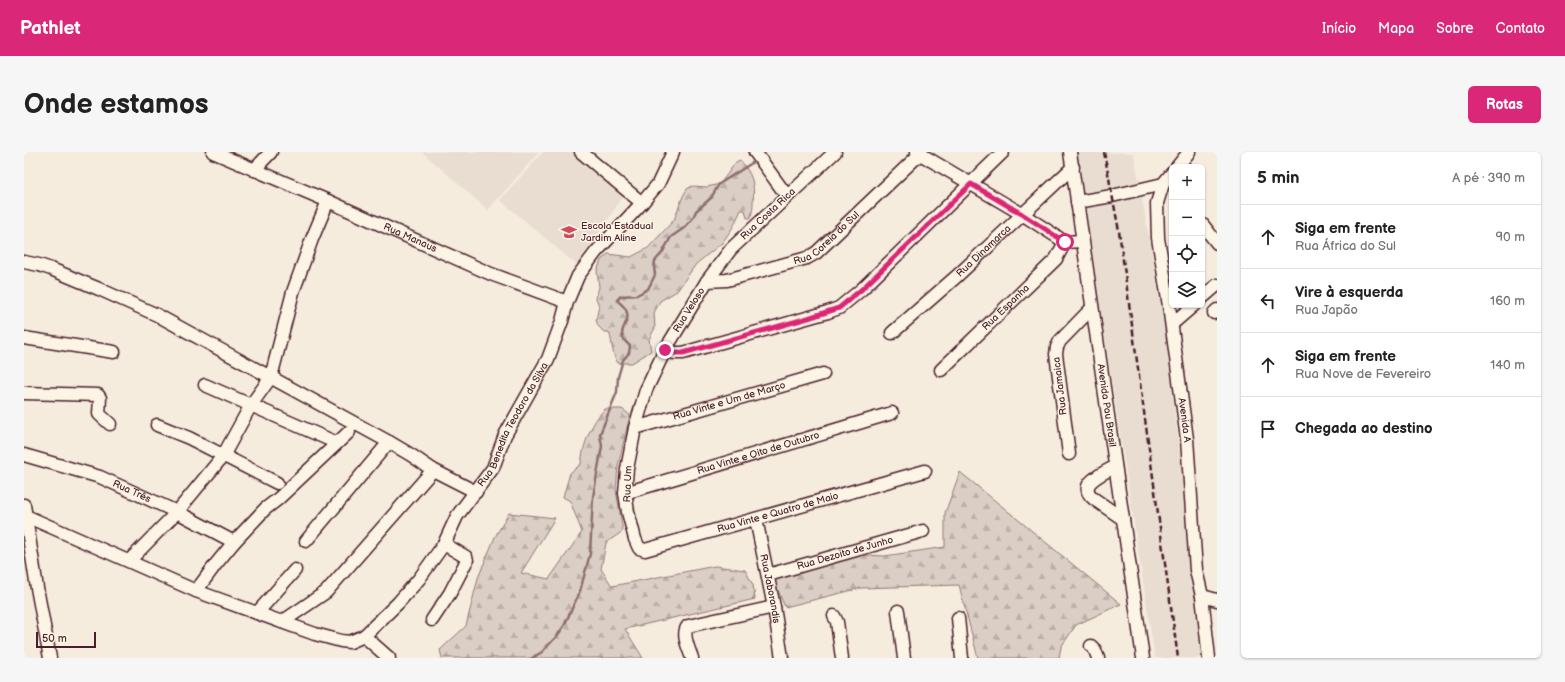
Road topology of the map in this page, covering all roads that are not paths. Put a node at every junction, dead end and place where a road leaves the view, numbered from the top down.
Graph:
1 (213, 152) edge
2 (271, 152) edge
3 (581, 152) edge
4 (673, 152) edge
5 (755, 152) edge
6 (836, 152) edge
7 (1003, 152) edge
8 (1070, 152) edge
9 (1189, 152) edge
10 (920, 153) edge
11 (1180, 164) edge
12 (1073, 167) junction
13 (254, 170) junction
14 (1169, 176) edge
15 (1169, 179) edge
16 (971, 184) junction
17 (787, 196) junction
18 (328, 201) junction
19 (1077, 202) junction
20 (642, 203) junction
21 (1022, 214) junction
22 (1205, 228) edge
23 (1082, 241) junction
24 (1065, 242) junction
25 (1217, 243) edge
26 (24, 262) edge
27 (707, 281) junction
28 (1217, 285) edge
29 (1205, 295) edge
30 (567, 302) junction
31 (1092, 308) junction
32 (1191, 308) edge
33 (1172, 324) junction
34 (892, 333) dead end
35 (24, 338) edge
36 (665, 350) junction
37 (114, 352) dead end
38 (941, 370) dead end
39 (823, 374) dead end
40 (271, 377) junction
41 (205, 385) dead end
42 (24, 393) edge
43 (251, 405) junction
44 (892, 413) dead end
45 (110, 424) dead end
46 (157, 425) dead end
47 (635, 428) junction
48 (349, 432) dead end
49 (389, 442) junction
50 (338, 443) junction
51 (1069, 454) dead end
52 (24, 455) edge
53 (223, 456) junction
54 (1115, 466) junction
55 (433, 470) junction
56 (925, 471) dead end
57 (277, 482) dead end
58 (476, 492) junction
59 (625, 493) junction
60 (25, 510) edge
61 (177, 512) junction
62 (1123, 518) junction
63 (756, 519) junction
64 (923, 531) dead end
65 (635, 539) joint
66 (306, 541) dead end
67 (234, 542) junction
68 (444, 544) junction
69 (129, 560) junction
70 (295, 570) dead end
71 (768, 575) junction
72 (196, 592) junction
73 (1202, 596) junction
74 (1217, 600) edge
75 (774, 607) junction
76 (898, 611) dead end
77 (257, 613) junction
78 (834, 616) dead end
79 (958, 618) dead end
80 (432, 620) dead end
81 (282, 622) junction
82 (364, 636) junction
83 (1091, 646) dead end
84 (50, 658) edge
85 (389, 658) edge
86 (692, 658) edge
87 (782, 658) edge
88 (842, 658) edge
89 (904, 658) edge
90 (962, 658) edge
91 (1098, 658) edge
92 (1143, 658) edge
93 (1209, 658) edge

1 - 13 street, Rua Manaus
2 - 13 street
3 - 20 street
4 - 20 street, Rua Benedita Teodoro da Silva
5 - 17 street
6 - 17 street, Rua Costa Rica
7 - 16 street
8 - 12 street, Avenida Pau Brasil
9 - 11 street
10 - 16 street
10 - 27 street, Rua Coreia do Sul
12 - 19 street, Avenida Pau Brasil
12 - 21 street, Rua Dinamarca
13 - 18 street, Rua Manaus
14 - 19 street
15 - 33 street, Avenida A
16 - 21 street
16 - 36 street
17 - 27 street, Rua Costa Rica
18 - 30 street, Rua Manaus
18 - 40 street
19 - 23 street, Avenida Pau Brasil
20 - 30 street, Rua Benedita Teodoro da Silva
21 - 24 street
21 - 34 street, Rua Dinamarca
22 - 25 street
23 - 24 street
23 - 31 street, Avenida Pau Brasil
24 - 38 street, Rua Espanha
26 - 40 street
27 - 36 street, Rua Veloso
28 - 29 street
30 - 58 street, Rua Benedita Teodoro da Silva
31 - 51 street, Rua Jamaica
31 - 54 street, Avenida Pau Brasil
32 - 33 street
33 - 73 street, Avenida A
35 - 37 street
36 - 47 street, Rua Veloso
39 - 47 street, Rua Vinte e Um de Março
40 - 43 street
40 - 49 street
41 - 43 street
42 - 45 street
43 - 50 street
43 - 53 street
44 - 59 street, Rua Vinte e Oito de Outubro
46 - 53 street
47 - 59 street, Rua Um
48 - 50 street
49 - 55 street
49 - 66 street
50 - 67 street
52 - 61 street, Rua Três
53 - 57 street
53 - 61 street
54 - 62 street, Avenida Pau Brasil
54 - 62 street
55 - 58 street
55 - 81 street
56 - 63 street, Rua Vinte e Quatro de Maio
58 - 68 street, Rua Benedita Teodoro da Silva
59 - 65 street, Rua Um
60 - 69 street
60 - 84 street
61 - 67 street, Rua Três
61 - 69 street
62 - 92 street, Avenida Pau Brasil
63 - 65 street, Rua Vinte e Quatro de Maio
63 - 71 street, Rua Jaborandis
64 - 71 street, Rua Dezoito de Junho
67 - 72 street
68 - 80 street
68 - 82 street, Rua Benedita Teodoro da Silva
69 - 72 street
70 - 77 street
71 - 75 street, Rua Jaborandis
72 - 77 street
73 - 74 street
73 - 93 street, Avenida A
75 - 86 street
75 - 87 street, Rua Jaborandis
76 - 89 street
77 - 81 street
78 - 88 street
79 - 90 street
81 - 82 street
82 - 85 street
83 - 91 street

